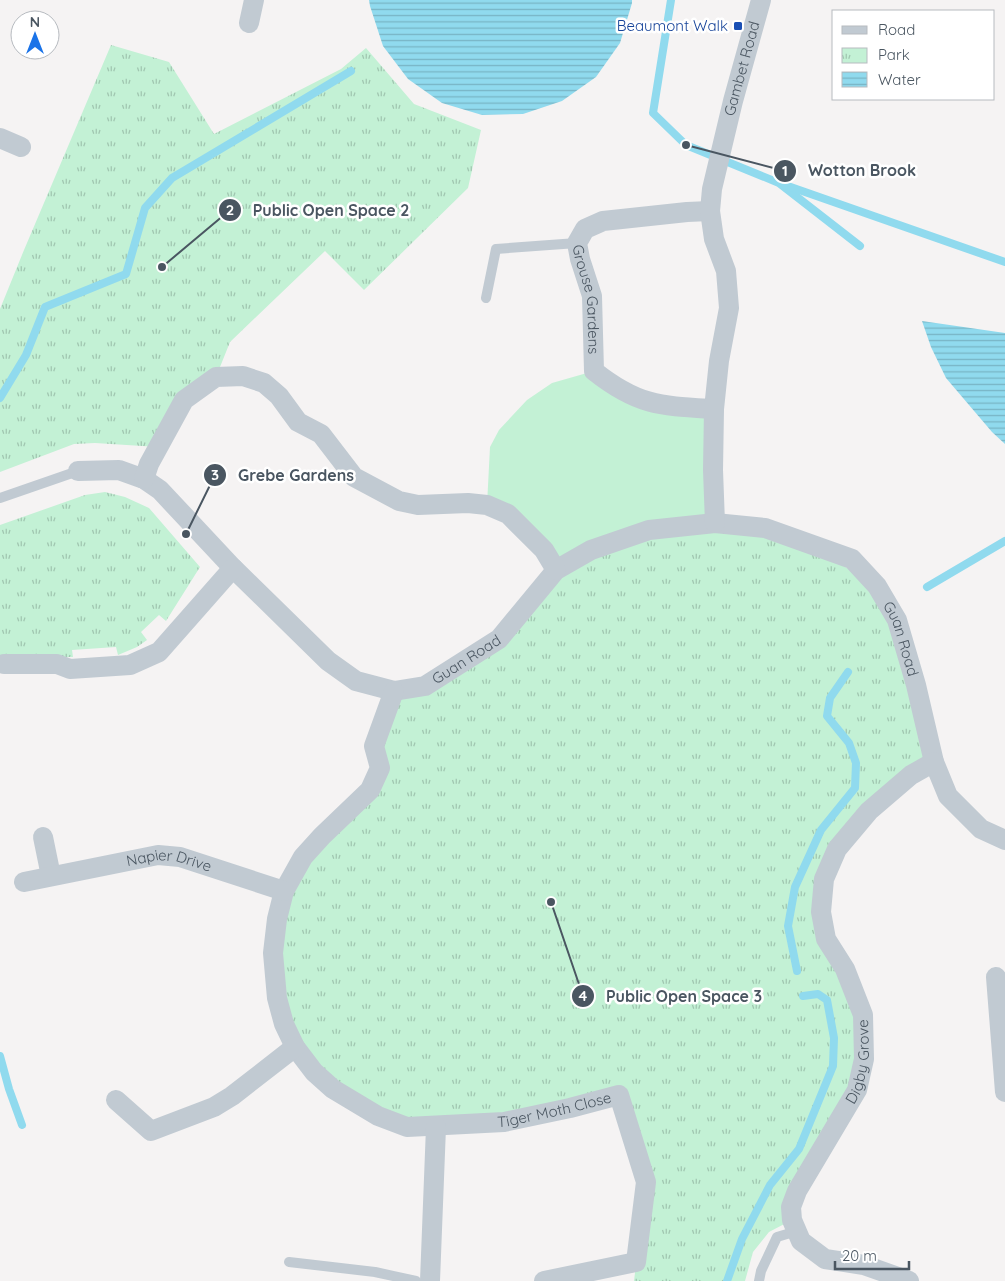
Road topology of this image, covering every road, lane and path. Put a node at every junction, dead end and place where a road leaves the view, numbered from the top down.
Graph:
1 (254, 0) edge
2 (761, 0) edge
3 (250, 23) dead end
4 (0, 138) edge
5 (21, 147) dead end
6 (710, 211) junction
7 (577, 244) junction
8 (486, 298) dead end
9 (714, 409) junction
10 (78, 471) joint
11 (144, 479) junction
12 (0, 498) edge
13 (715, 523) junction
14 (233, 568) junction
15 (556, 570) junction
16 (4, 664) dead end
17 (394, 691) junction
18 (934, 762) junction
19 (43, 837) dead end
20 (1005, 840) edge
21 (51, 876) junction
22 (24, 882) dead end
23 (284, 891) junction
24 (996, 977) dead end
25 (1003, 1032) edge
26 (295, 1047) junction
27 (1005, 1092) edge
28 (116, 1100) dead end
29 (436, 1127) junction
30 (795, 1226) junction
31 (289, 1262) dead end
32 (416, 1281) edge
33 (430, 1281) edge
34 (544, 1281) edge
35 (759, 1281) edge
36 (909, 1281) edge

1 - 3 street
2 - 6 street, Gambet Road
4 - 5 street
6 - 7 street, Grouse Gardens
6 - 9 street
7 - 8 lane
7 - 9 street, Grouse Gardens
9 - 13 street
10 - 11 street, Guan Road
10 - 12 lane
11 - 14 street, Guan Road
11 - 15 street
13 - 15 street, Guan Road
13 - 18 street, Guan Road
14 - 16 street
14 - 17 street, Guan Road
15 - 17 street, Guan Road
17 - 23 street, Tiger Moth Close
18 - 20 street, Guan Road
18 - 30 street, Digby Grove
19 - 21 street
21 - 22 street, Napier Drive
21 - 23 street, Napier Drive
23 - 26 street, Tiger Moth Close
24 - 25 street
25 - 27 street
26 - 28 street
26 - 29 street, Tiger Moth Close
29 - 33 street
29 - 34 street, Tiger Moth Close
30 - 35 lane
30 - 36 street
31 - 32 lane

